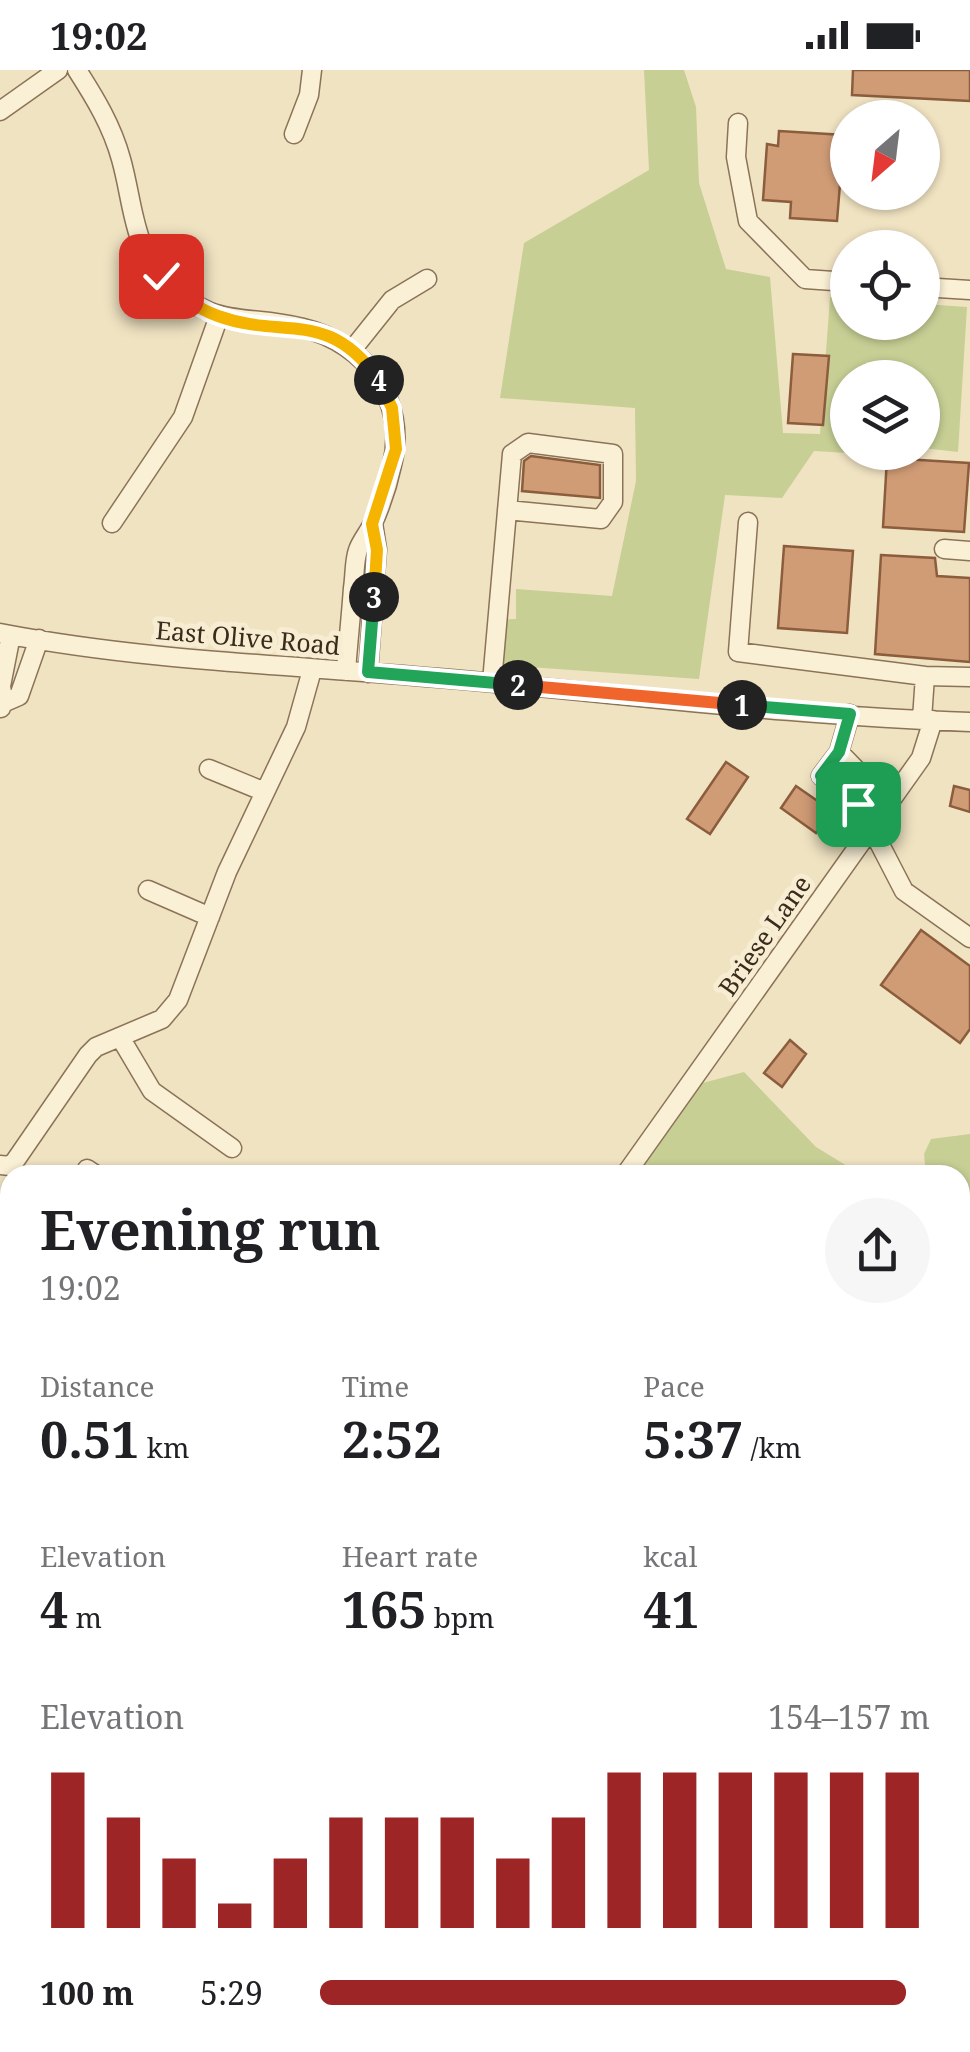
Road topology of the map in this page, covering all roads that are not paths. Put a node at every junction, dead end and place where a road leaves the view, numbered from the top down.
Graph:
1 (58, 70) edge
2 (77, 70) edge
3 (312, 70) edge
4 (0, 111) edge
5 (738, 122) dead end
6 (294, 134) dead end
7 (427, 278) dead end
8 (830, 281) edge
9 (940, 288) edge
10 (970, 290) edge
11 (219, 316) junction
12 (352, 350) junction
13 (507, 510) junction
14 (748, 522) dead end
15 (112, 523) dead end
16 (372, 524) junction
17 (944, 549) dead end
18 (970, 552) edge
19 (6, 634) edge
20 (39, 639) junction
21 (312, 670) junction
22 (346, 672) junction
23 (368, 672) junction
24 (925, 676) junction
25 (970, 677) edge
26 (492, 682) junction
27 (1, 707) edge
28 (850, 714) junction
29 (928, 719) junction
30 (970, 722) edge
31 (208, 769) dead end
32 (844, 771) junction
33 (871, 785) junction
34 (265, 792) junction
35 (892, 798) junction
36 (858, 804) junction
37 (873, 826) junction
38 (148, 890) dead end
39 (210, 917) junction
40 (970, 938) edge
41 (120, 1037) junction
42 (232, 1148) dead end
43 (11, 1165) edge
44 (632, 1165) edge

1 - 4 street
2 - 11 street
3 - 6 street
5 - 8 street
7 - 12 street
9 - 10 street
11 - 12 street
11 - 15 street
12 - 16 street
13 - 13 street
13 - 26 street
14 - 24 street
16 - 22 street
16 - 23 street
17 - 18 street
19 - 20 street, East Olive Road
19 - 27 street
20 - 21 street, East Olive Road
20 - 27 street
21 - 22 street, East Olive Road
21 - 34 street
22 - 23 street, East Olive Road
23 - 26 street, East Olive Road
24 - 25 street
24 - 29 street, Briese Lane
26 - 28 street, East Olive Road
28 - 29 street, East Olive Road
28 - 32 street
29 - 30 street, East Olive Road
29 - 35 street, Briese Lane
31 - 34 street
32 - 33 street
32 - 36 street
33 - 35 street
33 - 36 street
34 - 39 street
35 - 37 street, Briese Lane
36 - 37 street
37 - 40 street
37 - 44 street, Briese Lane
38 - 39 street
39 - 41 street
41 - 42 street
41 - 43 street

